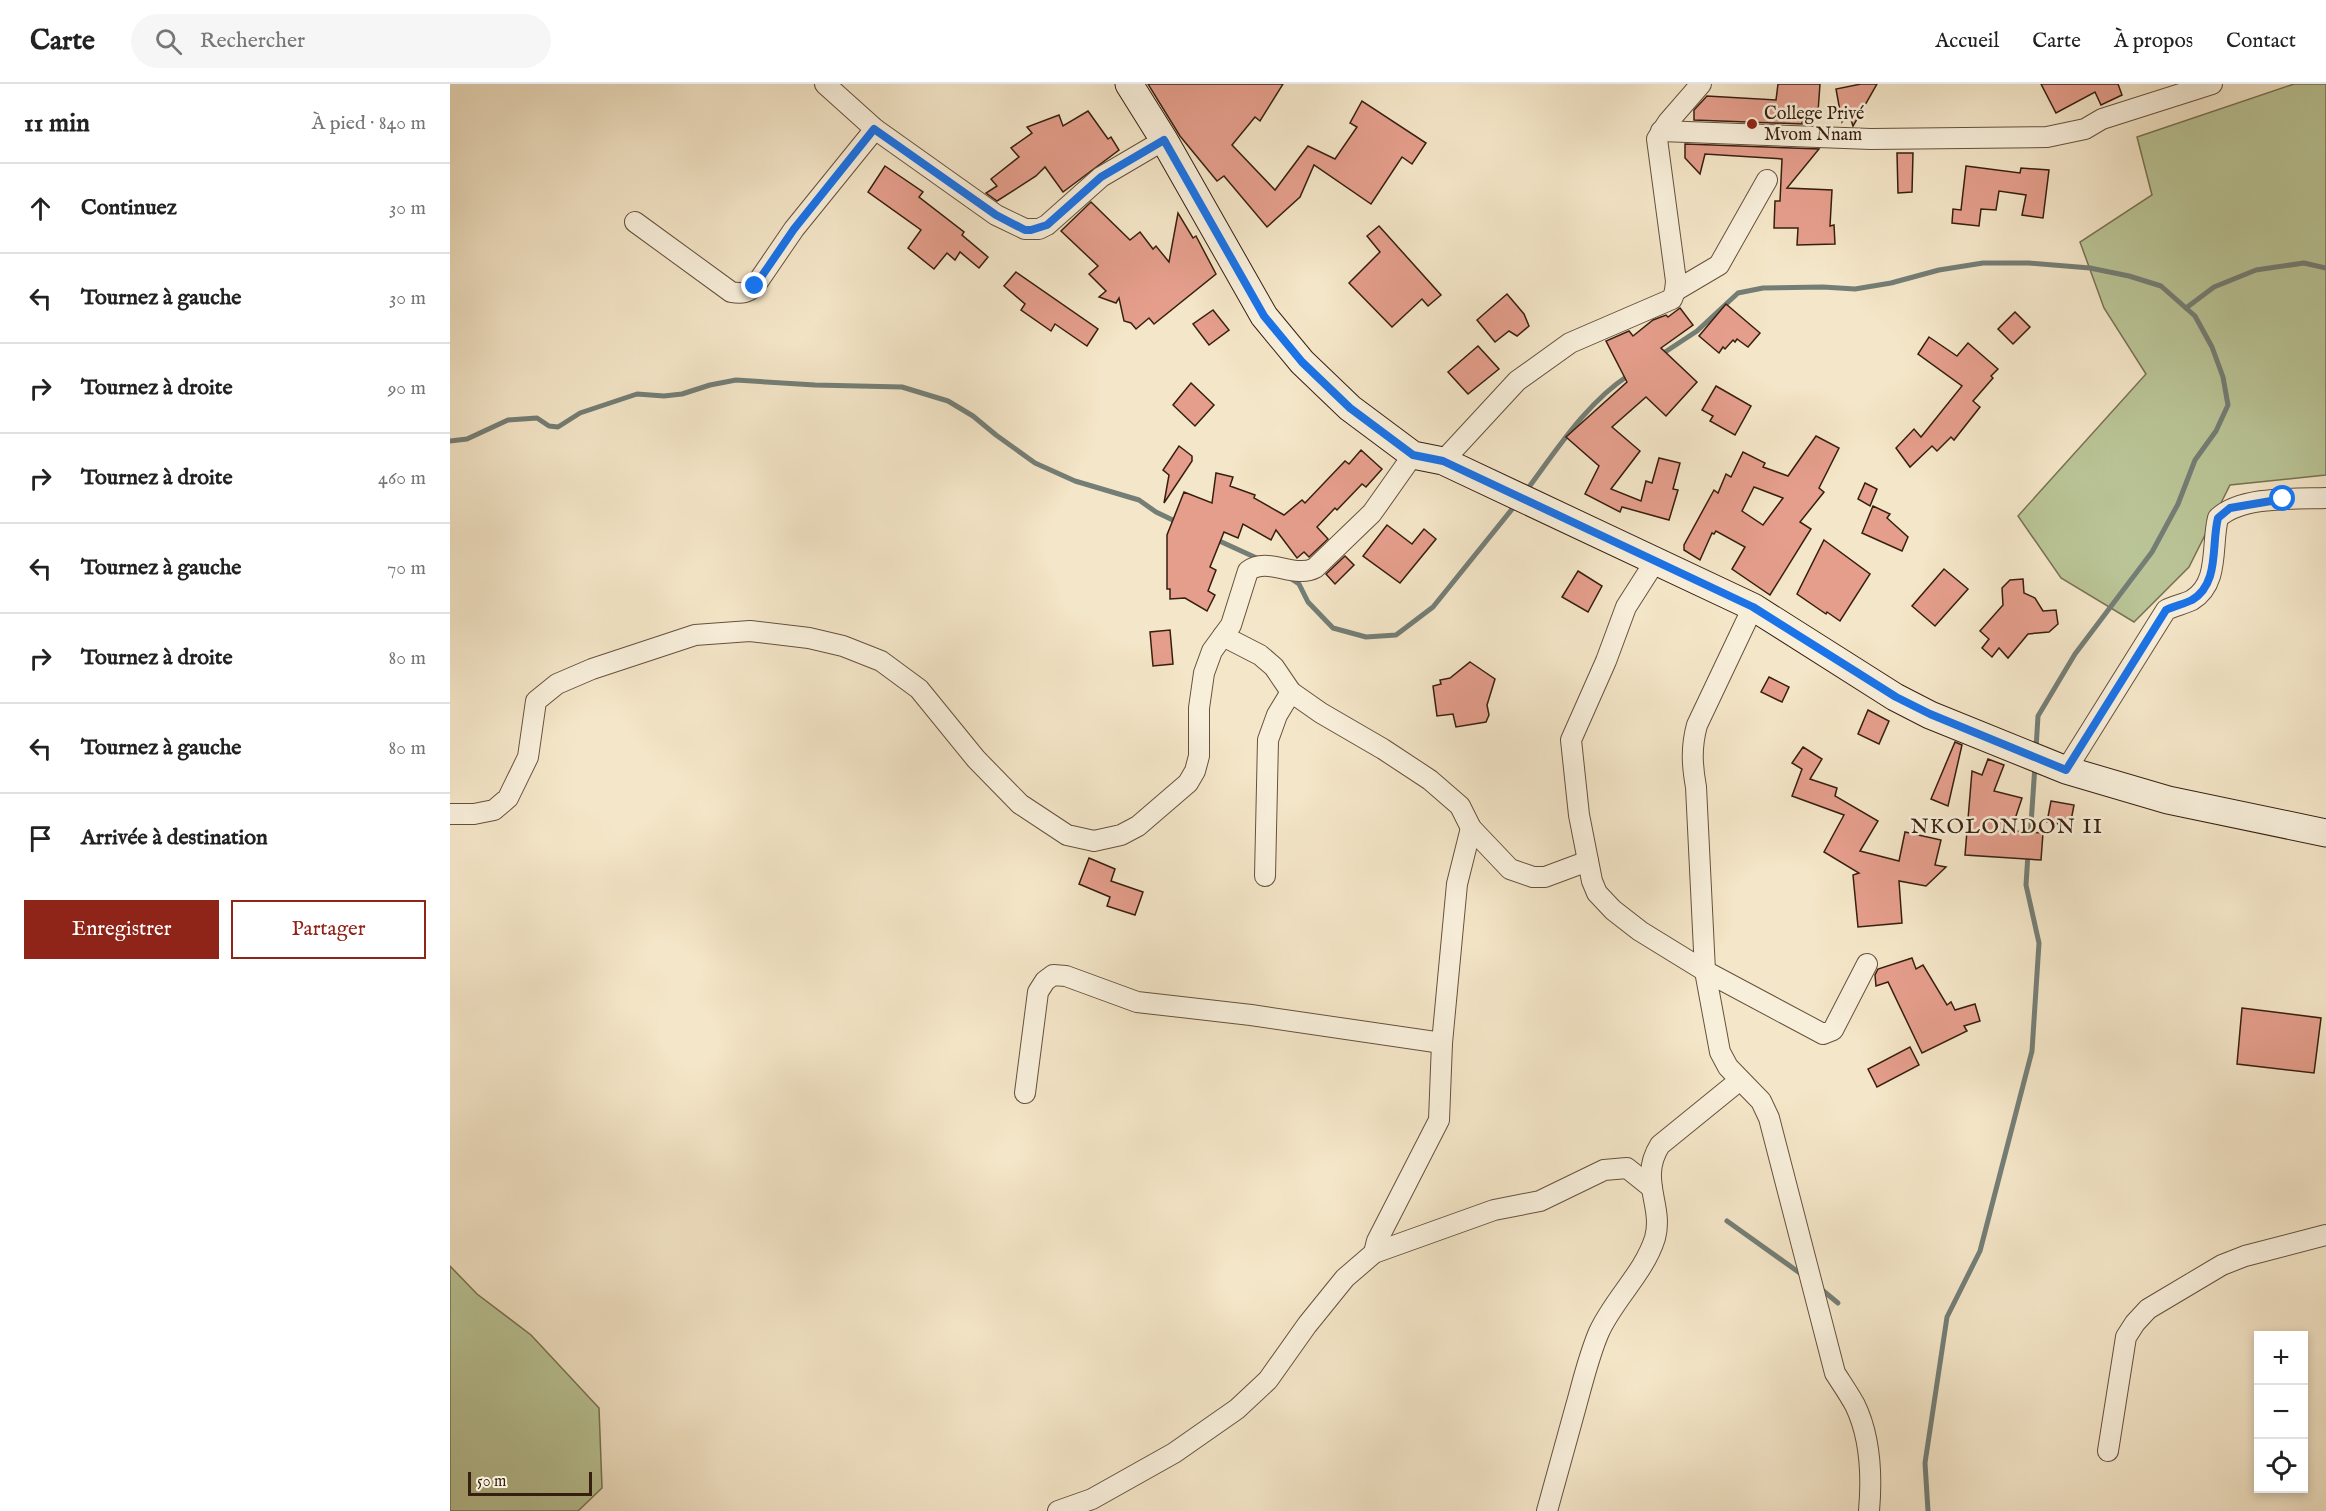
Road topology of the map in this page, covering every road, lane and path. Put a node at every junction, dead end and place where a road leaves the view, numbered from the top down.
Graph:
1 (825, 84) edge
2 (1129, 84) edge
3 (1701, 84) edge
4 (2212, 84) edge
5 (874, 129) junction
6 (1661, 131) junction
7 (1164, 140) junction
8 (1767, 180) dead end
9 (635, 222) dead end
10 (1675, 291) junction
11 (1413, 455) junction
12 (1443, 461) junction
13 (2326, 498) edge
14 (1656, 560) junction
15 (1753, 607) junction
16 (1223, 636) junction
17 (1291, 692) junction
18 (2066, 770) junction
19 (450, 814) edge
20 (1471, 828) junction
21 (2326, 833) edge
22 (1587, 861) junction
23 (1265, 876) dead end
24 (1867, 964) dead end
25 (1705, 971) junction
26 (1442, 1043) junction
27 (1740, 1080) junction
28 (1025, 1093) dead end
29 (1652, 1188) junction
30 (2326, 1235) edge
31 (1374, 1253) junction
32 (2108, 1451) dead end
33 (1058, 1511) edge
34 (1547, 1511) edge
35 (1869, 1511) edge

1 - 5 street
2 - 7 street
3 - 6 street
4 - 6 street
5 - 7 street
5 - 9 street
6 - 10 street
7 - 11 street
8 - 10 street
10 - 12 street
11 - 12 street
11 - 16 street
12 - 14 street
13 - 18 street
14 - 15 street
14 - 22 street
15 - 18 street
15 - 25 street
16 - 17 street
16 - 19 street
17 - 20 street
17 - 23 street
18 - 21 street
20 - 22 street
20 - 26 street
22 - 25 street
24 - 25 street
25 - 27 street
26 - 28 street
26 - 31 street
27 - 29 street
27 - 35 street
29 - 31 street
29 - 34 street
30 - 32 street
31 - 33 street

